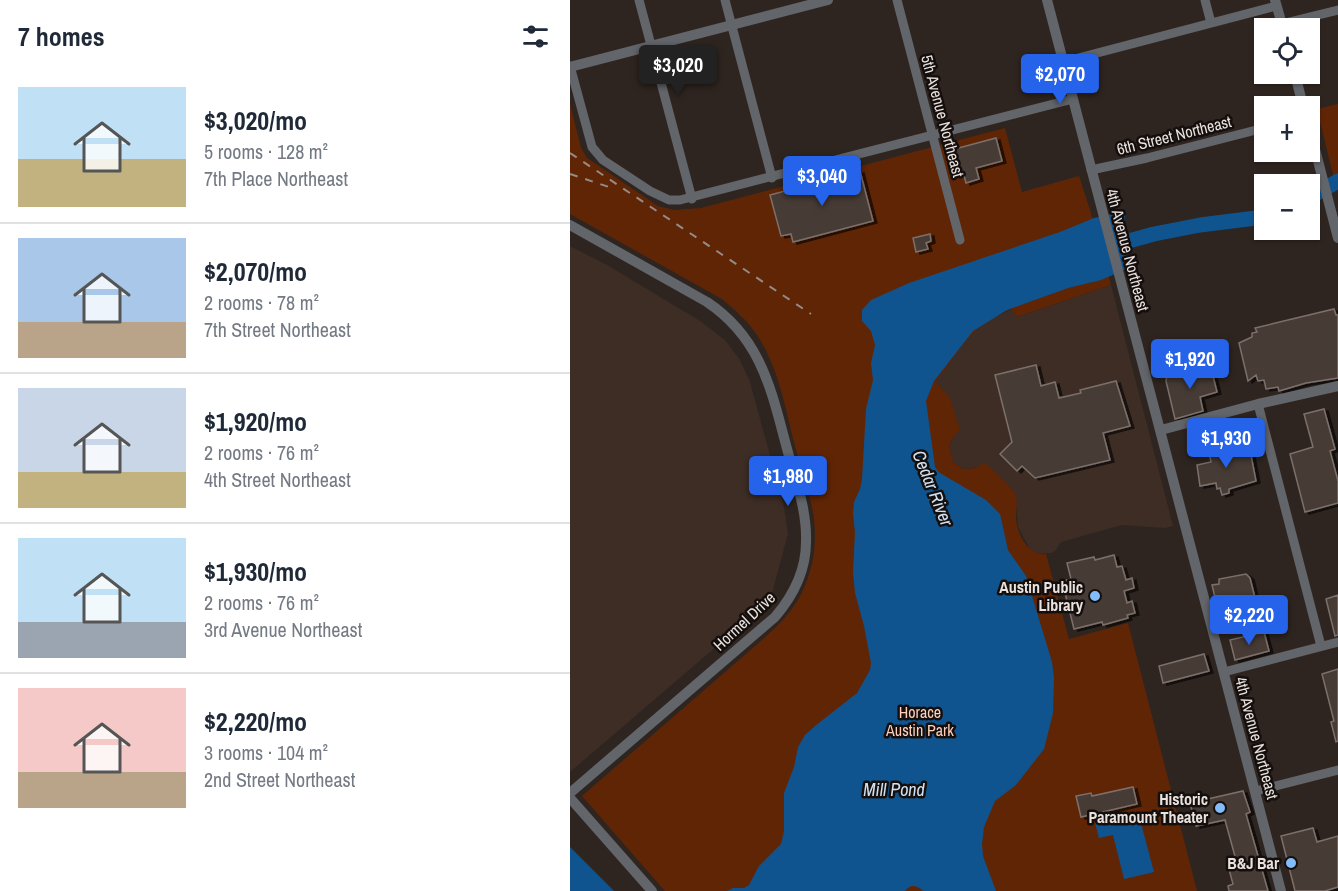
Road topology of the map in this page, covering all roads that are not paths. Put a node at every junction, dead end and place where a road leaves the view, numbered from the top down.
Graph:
1 (639, 0) edge
2 (724, 0) edge
3 (828, 0) edge
4 (897, 0) edge
5 (1047, 0) edge
6 (1205, 0) edge
7 (1276, 3) edge
8 (1338, 10) edge
9 (1280, 18) edge
10 (1310, 18) edge
11 (1210, 23) junction
12 (731, 25) junction
13 (651, 46) junction
14 (1063, 62) junction
15 (570, 66) edge
16 (1073, 99) junction
17 (1254, 131) edge
18 (933, 135) junction
19 (1318, 162) edge
20 (1091, 170) junction
21 (772, 178) junction
22 (692, 199) junction
23 (570, 225) edge
24 (1338, 238) edge
25 (960, 240) dead end
26 (1338, 386) edge
27 (1258, 404) junction
28 (1161, 430) junction
29 (1338, 642) edge
30 (1321, 646) junction
31 (1224, 672) junction
32 (1338, 770) edge
33 (1256, 791) junction
34 (570, 793) edge
35 (570, 798) edge
36 (652, 891) edge
37 (1281, 891) edge

1 - 13 street
2 - 12 street
3 - 12 street
4 - 18 street, 5th Avenue Northeast
5 - 14 street, 4th Avenue Northeast
6 - 11 street
7 - 9 street
7 - 11 street
8 - 10 street
11 - 14 street
12 - 13 street
12 - 21 street
13 - 15 street
13 - 22 street
14 - 16 street, 4th Avenue Northeast
15 - 22 street
16 - 18 street
16 - 20 street, 4th Avenue Northeast
17 - 20 street, 6th Street Northeast
18 - 21 street
18 - 25 street, 5th Avenue Northeast
19 - 24 street
20 - 28 street, 4th Avenue Northeast
21 - 22 street
23 - 34 street, Hormel Drive
26 - 27 street
27 - 28 street
27 - 30 street
28 - 31 street, 4th Avenue Northeast
29 - 30 street
30 - 31 street
31 - 33 street, 4th Avenue Northeast
32 - 33 street
33 - 37 street, 4th Avenue Northeast
35 - 36 street

